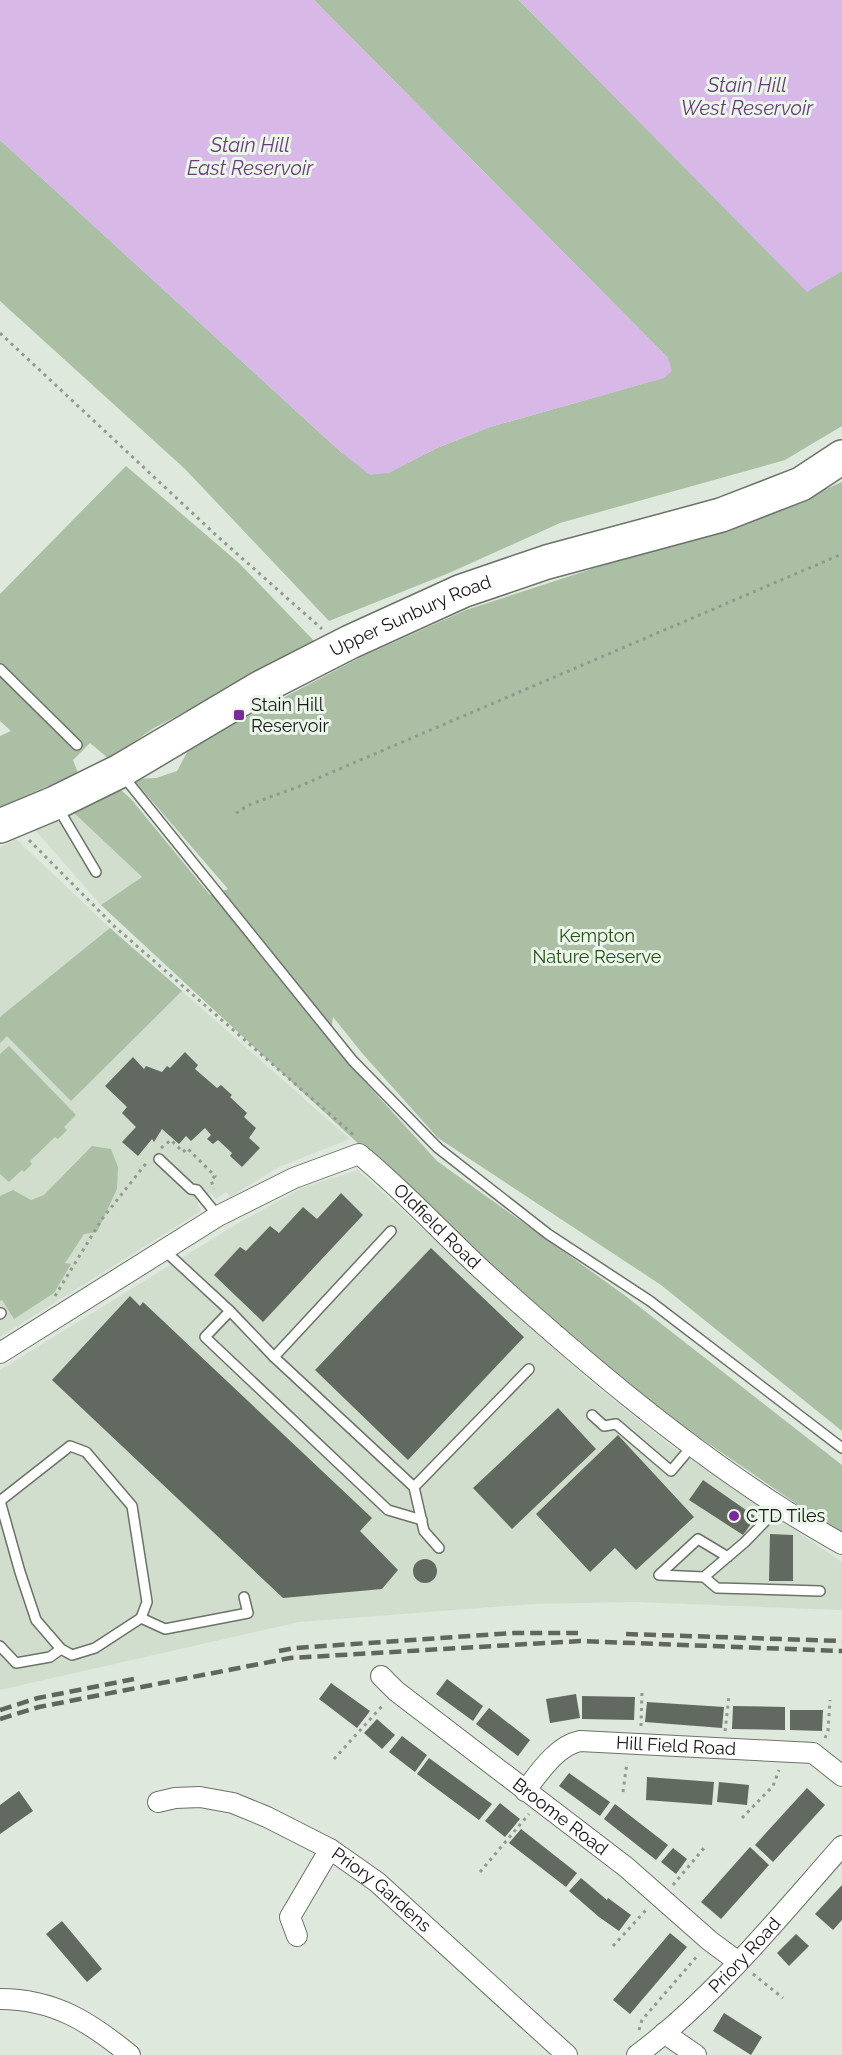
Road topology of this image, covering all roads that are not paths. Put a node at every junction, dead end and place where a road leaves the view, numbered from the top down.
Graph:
1 (842, 457) edge
2 (0, 669) edge
3 (77, 746) dead end
4 (120, 771) junction
5 (55, 803) junction
6 (14, 832) edge
7 (96, 872) dead end
8 (159, 1159) dead end
9 (218, 1216) junction
10 (392, 1231) dead end
11 (164, 1250) junction
12 (230, 1311) junction
13 (2, 1347) edge
14 (274, 1357) junction
15 (529, 1369) dead end
16 (592, 1415) dead end
17 (693, 1445) junction
18 (842, 1448) edge
19 (414, 1487) junction
20 (0, 1501) edge
21 (779, 1507) junction
22 (422, 1520) junction
23 (842, 1544) edge
24 (440, 1548) dead end
25 (728, 1557) junction
26 (704, 1577) junction
27 (820, 1591) dead end
28 (244, 1597) dead end
29 (141, 1618) junction
30 (0, 1646) edge
31 (61, 1649) junction
32 (381, 1676) dead end
33 (842, 1776) edge
34 (532, 1796) junction
35 (158, 1802) dead end
36 (842, 1846) edge
37 (330, 1849) junction
38 (297, 1936) dead end
39 (737, 1961) junction
40 (0, 1999) edge
41 (664, 2033) junction
42 (637, 2046) edge
43 (130, 2055) edge
44 (567, 2055) edge
45 (696, 2055) edge

1 - 4 highway, Upper Sunbury Road
2 - 3 lane
4 - 5 highway, Upper Sunbury Road
4 - 18 lane
5 - 6 highway, Upper Sunbury Road
5 - 7 lane
8 - 9 lane
9 - 11 street
9 - 17 street, Oldfield Road
10 - 14 lane
11 - 12 lane
11 - 13 street
12 - 14 lane
12 - 22 lane
14 - 19 lane
15 - 19 lane
16 - 17 lane
17 - 21 street, Oldfield Road
19 - 22 lane
20 - 29 lane
20 - 31 lane
21 - 23 street, Oldfield Road
21 - 25 lane
22 - 24 lane
25 - 26 lane
25 - 26 lane
26 - 27 lane
28 - 29 lane
29 - 31 lane
30 - 31 lane
32 - 34 street, Broome Road
33 - 34 street, Hill Field Road
34 - 39 street, Broome Road
35 - 37 street, Priory Gardens
36 - 39 street, Priory Road
37 - 38 street
37 - 44 street, Priory Gardens
39 - 41 street, Priory Road
40 - 43 street
41 - 42 street, Priory Road
41 - 45 street

